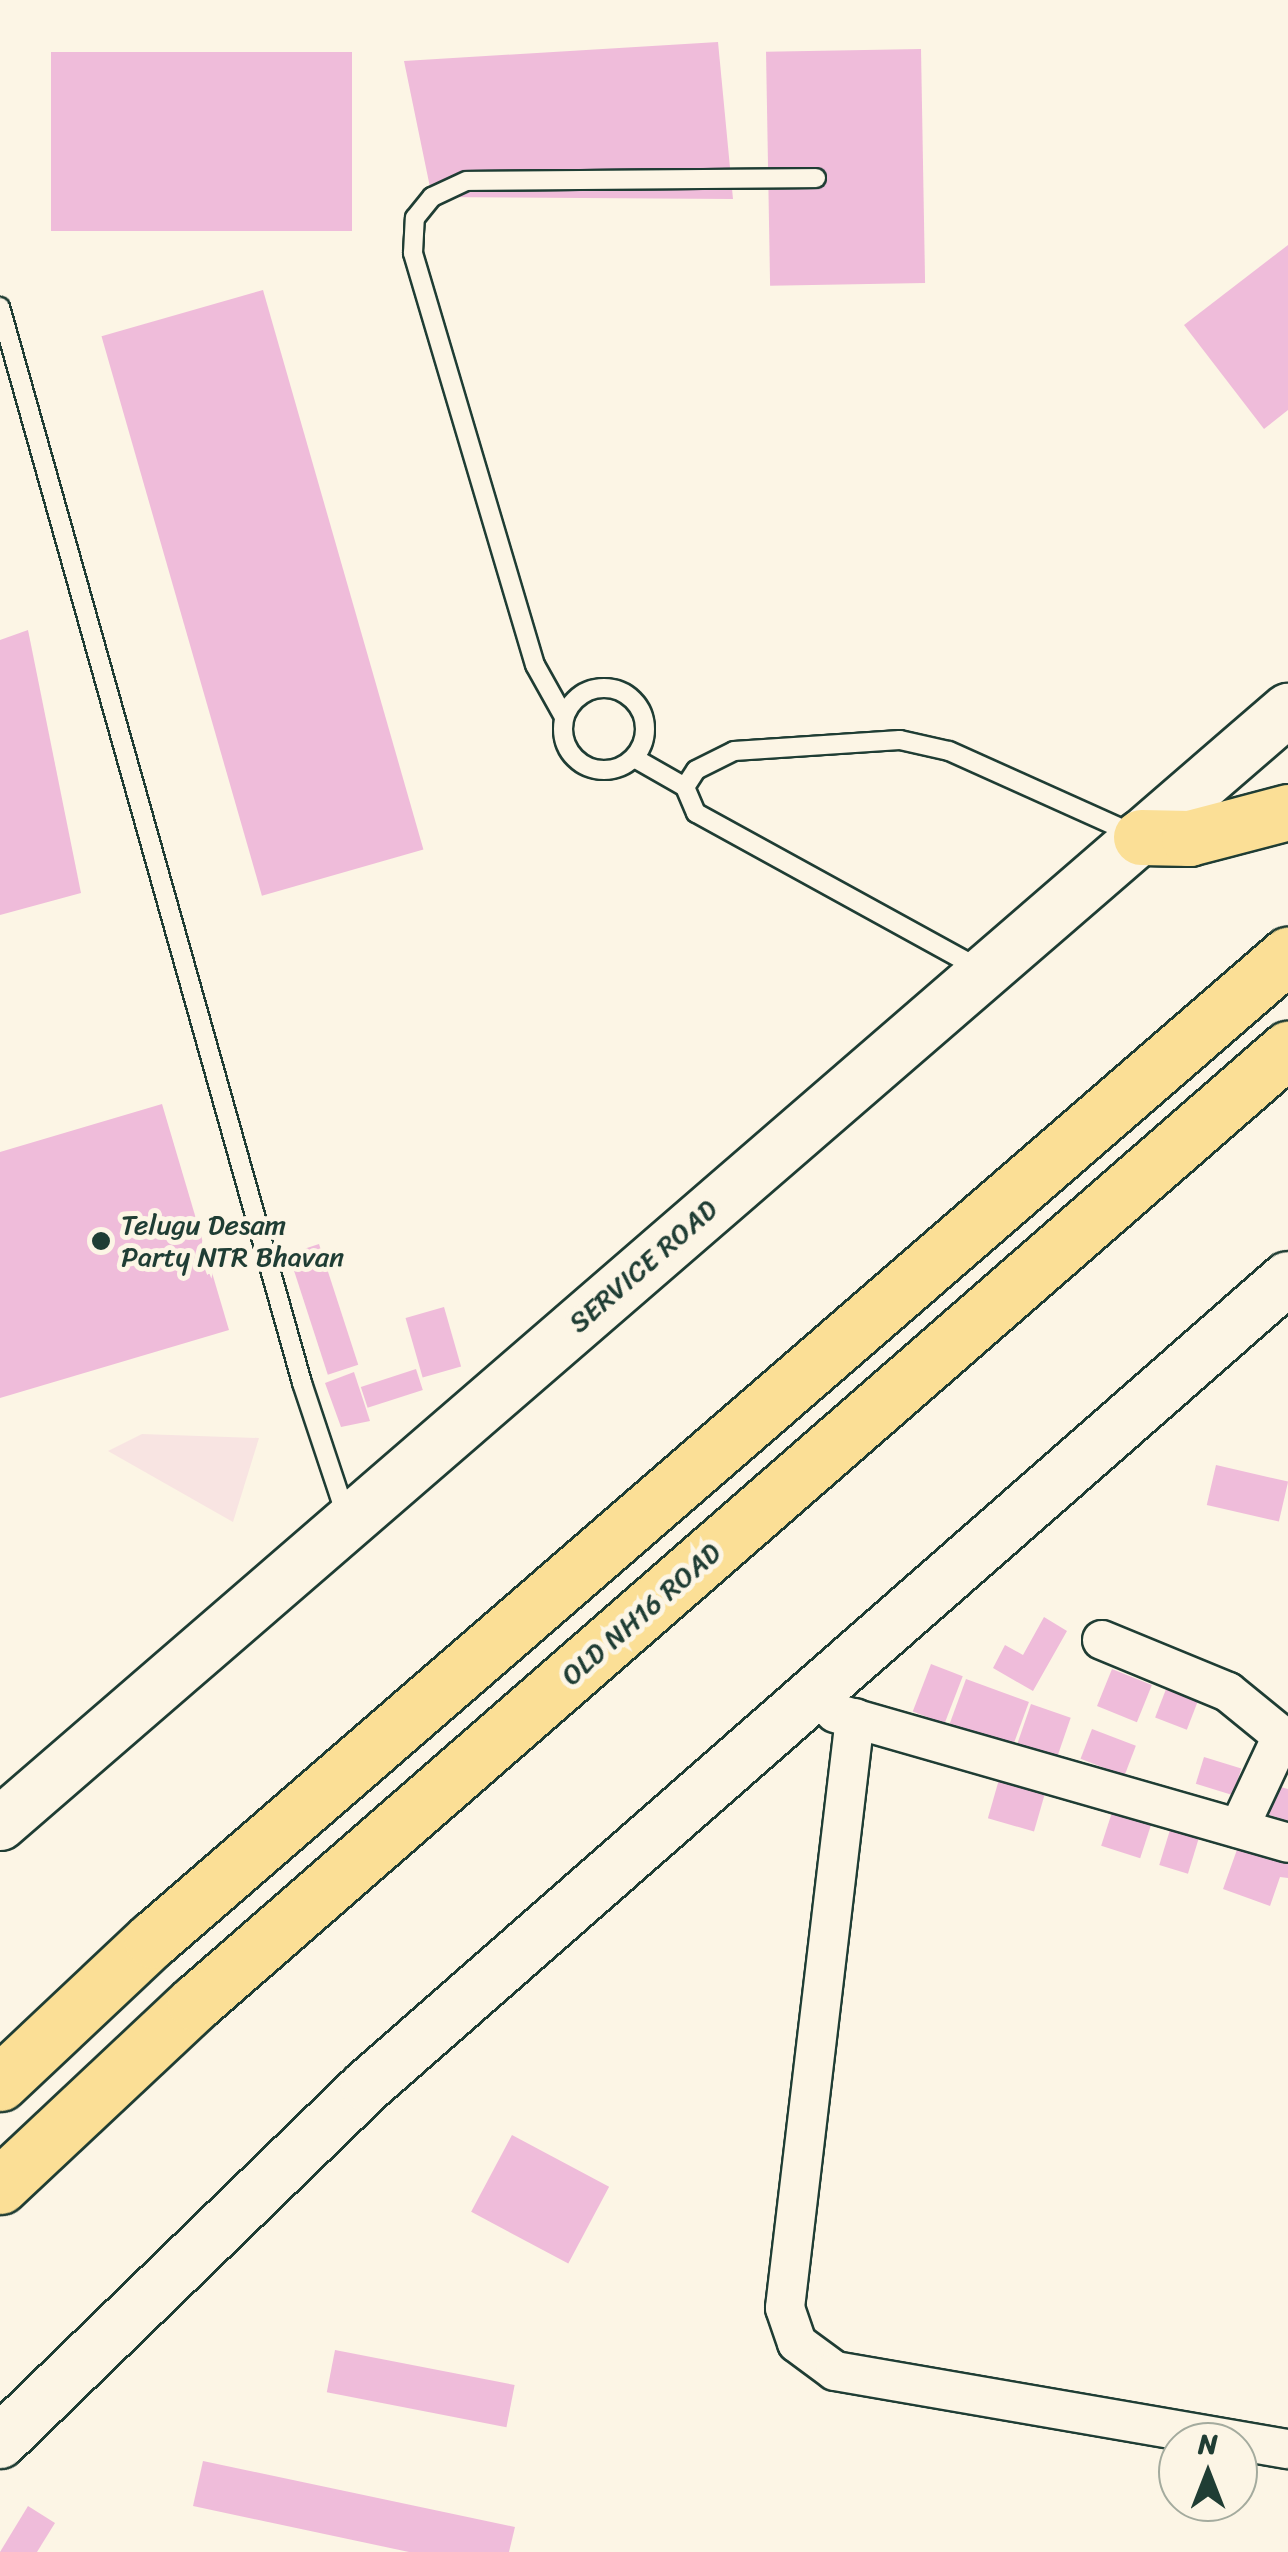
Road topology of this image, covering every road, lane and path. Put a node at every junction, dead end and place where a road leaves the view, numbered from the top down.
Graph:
1 (816, 178) dead end
2 (0, 308) edge
3 (1288, 710) edge
4 (564, 715) junction
5 (636, 759) junction
6 (685, 788) junction
7 (1288, 812) edge
8 (1141, 837) junction
9 (1288, 955) edge
10 (985, 972) junction
11 (1288, 1050) edge
12 (1288, 1278) edge
13 (348, 1522) junction
14 (1102, 1640) dead end
15 (803, 1704) junction
16 (855, 1718) junction
17 (5, 1814) edge
18 (1240, 1828) junction
19 (1288, 1844) edge
20 (0, 2083) edge
21 (0, 2186) edge
22 (0, 2442) edge
23 (1288, 2450) edge

1 - 4 lane
2 - 13 lane
3 - 8 street, SERVICE ROAD
4 - 5 lane
4 - 5 lane
5 - 6 lane
6 - 8 lane
6 - 10 lane
7 - 8 main road
8 - 10 street, SERVICE ROAD
9 - 20 main road
10 - 13 street, SERVICE ROAD
11 - 21 main road, OLD NH16 ROAD
12 - 15 street
13 - 17 street, SERVICE ROAD
14 - 18 street
15 - 16 street
15 - 22 street
16 - 18 street
16 - 23 street
18 - 19 street

